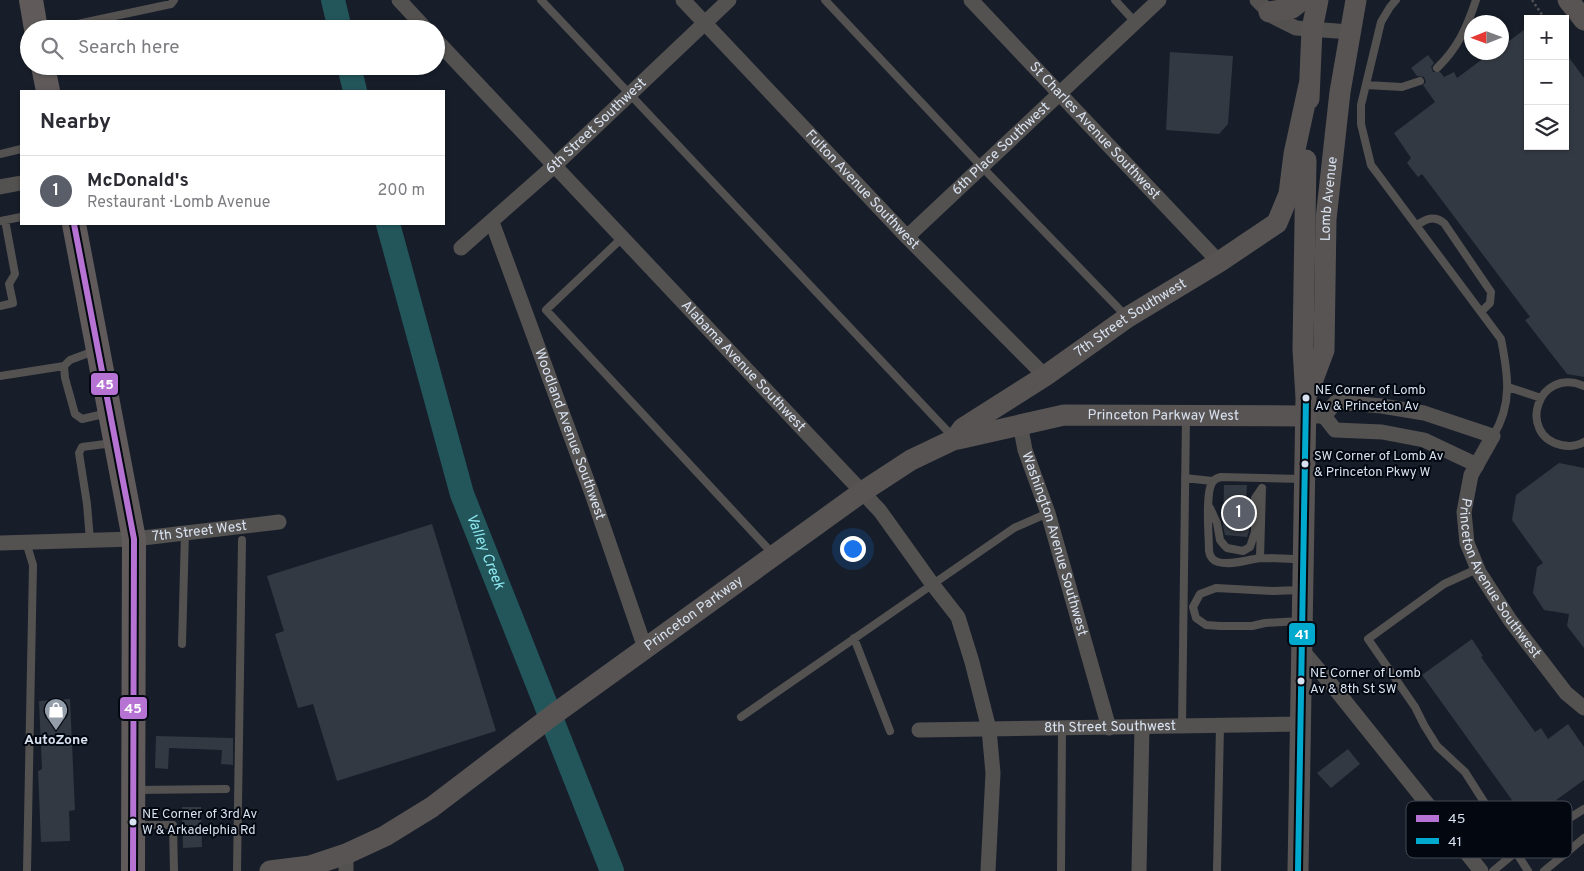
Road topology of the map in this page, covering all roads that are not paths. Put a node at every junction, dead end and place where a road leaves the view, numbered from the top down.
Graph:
1 (31, 0) edge
2 (174, 0) edge
3 (399, 0) edge
4 (541, 0) edge
5 (683, 0) edge
6 (729, 0) edge
7 (825, 0) edge
8 (971, 0) edge
9 (1115, 0) edge
10 (1159, 0) edge
11 (1302, 0) edge
12 (1318, 0) edge
13 (1356, 0) edge
14 (1396, 0) edge
15 (1476, 0) edge
16 (1568, 0) edge
17 (1263, 6) edge
18 (34, 20) edge
19 (96, 20) edge
20 (418, 20) edge
21 (1584, 20) edge
22 (1135, 22) junction
23 (705, 23) junction
24 (1312, 29) junction
25 (1350, 32) junction
26 (445, 50) edge
27 (1437, 68) dead end
28 (45, 75) edge
29 (1420, 81) dead end
30 (1309, 85) junction
31 (1366, 85) junction
32 (48, 90) edge
33 (630, 94) junction
34 (1060, 94) junction
35 (20, 149) edge
36 (0, 154) edge
37 (554, 166) junction
38 (982, 167) junction
39 (20, 183) edge
40 (0, 187) edge
41 (20, 217) edge
42 (2, 221) edge
43 (492, 222) junction
44 (74, 225) edge
45 (1417, 225) junction
46 (907, 237) junction
47 (622, 238) junction
48 (461, 248) dead end
49 (1219, 262) junction
50 (0, 306) edge
51 (1481, 312) junction
52 (1128, 317) junction
53 (98, 350) junction
54 (64, 366) junction
55 (0, 376) edge
56 (1045, 376) junction
57 (1584, 386) edge
58 (1508, 387) junction
59 (1541, 398) junction
60 (1312, 410) junction
61 (1413, 411) junction
62 (110, 413) junction
63 (1186, 416) junction
64 (1020, 424) junction
65 (1405, 436) junction
66 (1494, 436) junction
67 (955, 439) junction
68 (116, 442) junction
69 (1584, 442) edge
70 (1477, 464) junction
71 (1185, 478) junction
72 (1262, 479) junction
73 (1305, 479) junction
74 (1212, 481) junction
75 (1262, 488) junction
76 (862, 492) junction
77 (1208, 504) junction
78 (1048, 512) junction
79 (279, 522) dead end
80 (185, 533) junction
81 (134, 539) junction
82 (90, 540) junction
83 (242, 540) dead end
84 (0, 542) edge
85 (26, 542) junction
86 (774, 554) junction
87 (1260, 558) junction
88 (1304, 560) junction
89 (1477, 569) junction
90 (933, 585) junction
91 (1303, 590) junction
92 (1303, 621) junction
93 (854, 638) junction
94 (182, 644) dead end
95 (645, 648) junction
96 (1302, 650) junction
97 (1584, 708) edge
98 (741, 717) dead end
99 (1301, 724) junction
100 (1182, 726) junction
101 (1220, 726) junction
102 (1142, 727) junction
103 (989, 728) junction
104 (1109, 728) junction
105 (1062, 729) junction
106 (919, 730) dead end
107 (890, 731) dead end
108 (226, 789) dead end
109 (133, 790) junction
110 (1425, 801) edge
111 (1483, 801) edge
112 (1584, 808) edge
113 (1572, 816) edge
114 (133, 826) junction
115 (1584, 838) edge
116 (1572, 848) edge
117 (1471, 858) edge
118 (1509, 858) edge
119 (1520, 858) edge
120 (1560, 858) edge
121 (1301, 862) edge
122 (346, 863) edge
123 (27, 871) edge
124 (133, 871) edge
125 (174, 871) edge
126 (237, 871) edge
127 (270, 871) edge
128 (988, 871) edge
129 (1061, 871) edge
130 (1139, 871) edge
131 (1217, 871) edge
132 (1481, 871) edge
133 (1493, 871) edge
134 (1528, 871) edge
135 (1544, 871) edge

1 - 18 main road
2 - 19 lane
3 - 20 street
4 - 33 lane
5 - 23 street, Fulton Avenue Southwest
6 - 23 street, 6th Street Southwest
7 - 38 lane
8 - 34 street, St Charles Avenue Southwest
9 - 22 lane
10 - 22 street, 6th Place Southwest
11 - 17 main road
12 - 24 main road, Lomb Avenue
13 - 25 main road, Lomb Avenue
14 - 31 lane
15 - 27 lane
16 - 21 main road
17 - 24 street
22 - 34 street, 6th Place Southwest
23 - 33 street, 6th Street Southwest
23 - 46 street, Fulton Avenue Southwest
24 - 25 street
24 - 30 main road, Lomb Avenue
25 - 60 main road, Lomb Avenue
26 - 37 street, Alabama Avenue Southwest
28 - 32 main road
29 - 31 lane
30 - 49 main road, 7th Street Southwest
30 - 60 main road, Lomb Avenue
31 - 45 lane
33 - 37 street, 6th Street Southwest
33 - 67 lane
34 - 38 street, 6th Place Southwest
34 - 49 street, St Charles Avenue Southwest
35 - 36 lane
37 - 43 street, 6th Street Southwest
37 - 47 street, Alabama Avenue Southwest
38 - 46 street, 6th Place Southwest
38 - 52 lane
39 - 40 street
41 - 42 lane
42 - 50 lane
43 - 48 street, 6th Street Southwest
43 - 95 street, Woodland Avenue Southwest
44 - 53 main road
45 - 51 lane
45 - 51 lane
46 - 56 street, Fulton Avenue Southwest
47 - 76 street, Alabama Avenue Southwest
47 - 86 lane
49 - 52 main road, 7th Street Southwest
51 - 58 lane
52 - 56 main road, 7th Street Southwest
53 - 54 lane
53 - 62 main road
54 - 55 lane
54 - 62 lane
56 - 67 main road, Princeton Parkway
57 - 59 lane
58 - 59 lane
58 - 66 lane
59 - 69 lane
60 - 61 street
60 - 63 main road, Princeton Parkway West
60 - 65 street
60 - 73 main road, Lomb Avenue
61 - 65 street
61 - 66 street
62 - 68 main road
63 - 64 main road, Princeton Parkway West
63 - 71 lane
64 - 67 main road
64 - 78 street, Washington Avenue Southwest
65 - 70 street
66 - 70 street, Princeton Avenue Southwest
67 - 76 main road, Princeton Parkway
68 - 81 main road
68 - 82 lane
70 - 89 street, Princeton Avenue Southwest
71 - 74 lane
71 - 100 lane
72 - 73 lane
72 - 74 lane
72 - 75 lane
73 - 88 main road, Lomb Avenue
74 - 77 lane
75 - 77 lane
75 - 87 lane
76 - 86 main road, Princeton Parkway
76 - 90 street, Alabama Avenue Southwest
77 - 87 lane
78 - 90 lane
78 - 104 street, Washington Avenue Southwest
79 - 80 street, 7th Street West
80 - 81 street, 7th Street West
80 - 94 lane
81 - 82 street, 7th Street West
81 - 109 main road
82 - 85 street, 7th Street West
83 - 126 lane
84 - 85 street, 7th Street West
85 - 123 lane
86 - 95 main road, Princeton Parkway
87 - 88 lane
88 - 91 main road, Lomb Avenue
89 - 97 street, Princeton Avenue Southwest
89 - 111 lane
90 - 93 lane
90 - 103 street, Alabama Avenue Southwest
91 - 92 main road, Lomb Avenue
91 - 92 lane
92 - 96 main road, Lomb Avenue
93 - 98 lane
93 - 107 lane
95 - 122 main road, Princeton Parkway
96 - 99 main road, Lomb Avenue
96 - 110 street
99 - 101 street, 8th Street Southwest
99 - 121 main road, Lomb Avenue
100 - 101 street, 8th Street Southwest
100 - 102 street, 8th Street Southwest
101 - 131 lane
102 - 104 street, 8th Street Southwest
102 - 130 street
103 - 105 street, 8th Street Southwest
103 - 106 street, 8th Street Southwest
103 - 128 street, Alabama Avenue Southwest
104 - 105 street, 8th Street Southwest
105 - 129 lane
108 - 109 lane
109 - 114 main road
112 - 113 lane
114 - 124 main road
114 - 125 lane
115 - 116 lane
117 - 132 street
118 - 133 lane
119 - 134 lane
120 - 135 lane
122 - 127 main road, Princeton Parkway

